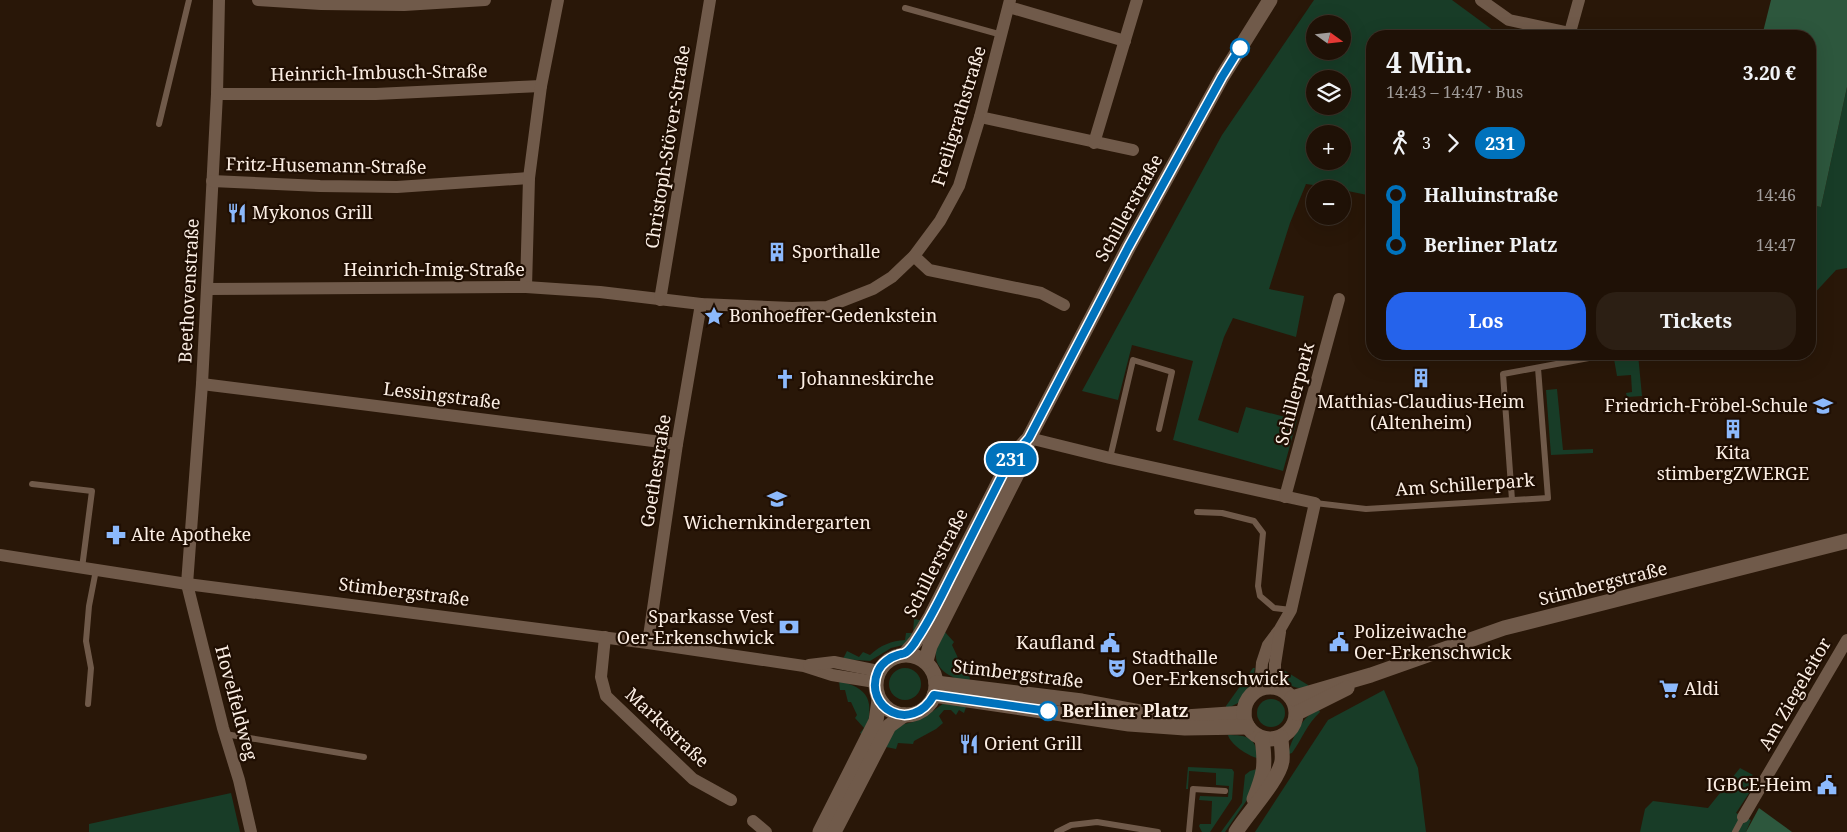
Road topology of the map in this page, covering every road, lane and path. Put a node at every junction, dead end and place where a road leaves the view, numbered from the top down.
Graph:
1 (189, 0) edge
2 (219, 0) edge
3 (258, 0) edge
4 (485, 0) edge
5 (558, 0) edge
6 (710, 0) edge
7 (1137, 0) edge
8 (1270, 0) edge
9 (1481, 0) edge
10 (1579, 0) edge
11 (1009, 4) edge
12 (905, 8) dead end
13 (1553, 30) edge
14 (1571, 30) edge
15 (1002, 36) junction
16 (1125, 41) junction
17 (542, 86) junction
18 (217, 94) junction
19 (980, 117) junction
20 (160, 124) dead end
21 (1094, 143) junction
22 (1133, 150) dead end
23 (529, 178) junction
24 (212, 181) junction
25 (914, 256) junction
26 (526, 287) junction
27 (207, 289) junction
28 (1339, 299) dead end
29 (660, 300) junction
30 (700, 304) junction
31 (1064, 305) dead end
32 (1579, 360) edge
33 (1538, 368) junction
34 (202, 384) junction
35 (1159, 429) dead end
36 (1029, 438) junction
37 (677, 444) junction
38 (1110, 458) junction
39 (32, 484) dead end
40 (1285, 497) junction
41 (1512, 500) junction
42 (1316, 503) junction
43 (1196, 512) dead end
44 (1847, 541) edge
45 (0, 555) edge
46 (82, 568) junction
47 (96, 570) junction
48 (187, 584) junction
49 (1291, 610) junction
50 (1280, 629) junction
51 (606, 637) junction
52 (1847, 640) edge
53 (648, 643) junction
54 (905, 654) junction
55 (926, 661) junction
56 (1371, 675) junction
57 (877, 676) junction
58 (1275, 687) junction
59 (935, 689) junction
60 (1260, 689) junction
61 (1292, 698) junction
62 (879, 700) junction
63 (88, 704) dead end
64 (1297, 713) junction
65 (904, 715) junction
66 (1246, 720) junction
67 (225, 734) junction
68 (1281, 737) junction
69 (1262, 739) junction
70 (364, 758) dead end
71 (1224, 791) dead end
72 (731, 800) dead end
73 (1248, 812) junction
74 (1743, 816) joint
75 (753, 821) dead end
76 (251, 832) edge
77 (766, 832) edge
78 (820, 832) edge
79 (834, 832) edge
80 (1057, 832) edge
81 (1158, 832) edge
82 (1189, 832) edge
83 (1236, 832) edge
84 (1735, 832) edge

1 - 20 lane
2 - 18 street, Beethovenstraße
3 - 4 street
5 - 17 street
6 - 29 street, Christoph-Stöver-Straße
7 - 16 street
8 - 36 main road, Schillerstraße
9 - 13 street
10 - 14 street
11 - 15 street, Freiligrathstraße
11 - 16 street, Freiligrathstraße
12 - 15 lane
15 - 19 street, Freiligrathstraße
16 - 21 street
17 - 18 street, Heinrich-Imbusch-Straße
17 - 23 street
18 - 24 street, Beethovenstraße
19 - 21 street
19 - 25 street, Freiligrathstraße
21 - 22 street
23 - 24 street, Fritz-Husemann-Straße
23 - 26 street
24 - 27 street, Beethovenstraße
25 - 30 street, Freiligrathstraße
25 - 31 street
26 - 27 street, Heinrich-Imig-Straße
26 - 29 street, Heinrich-Imig-Straße
27 - 34 street, Beethovenstraße
28 - 40 street, Schillerpark
29 - 30 street, Freiligrathstraße
30 - 37 street, Goethestraße
32 - 33 lane
33 - 41 lane
33 - 41 lane, Am Schillerpark
34 - 37 street, Lessingstraße
34 - 48 street, Beethovenstraße
35 - 38 lane
36 - 38 street, Am Schillerpark
36 - 54 main road, Schillerstraße
36 - 55 main road, Schillerstraße
37 - 53 street, Goethestraße
38 - 40 street, Am Schillerpark
39 - 46 lane
40 - 42 street, Am Schillerpark
41 - 42 lane, Am Schillerpark
42 - 49 street
43 - 49 lane
44 - 56 main road, Stimbergstraße
45 - 46 street, Stimbergstraße
46 - 47 street, Stimbergstraße
47 - 48 street, Stimbergstraße
47 - 63 lane
48 - 51 street, Stimbergstraße
48 - 67 street, Hovelfeldweg
49 - 50 street
50 - 58 street
50 - 60 street
51 - 53 street, Stimbergstraße
51 - 72 street, Marktstraße
52 - 74 street, Am Ziegeleitor
53 - 57 street, Stimbergstraße
54 - 55 main road
54 - 57 main road
55 - 59 main road
56 - 61 main road, Stimbergstraße
56 - 64 main road, Stimbergstraße
57 - 62 main road
58 - 60 main road
58 - 61 main road
59 - 65 main road
59 - 66 main road, Stimbergstraße
60 - 66 main road
61 - 64 main road
62 - 65 main road
62 - 78 main road
64 - 68 main road
65 - 79 main road
66 - 69 main road
67 - 70 lane
67 - 76 street, Hovelfeldweg
68 - 69 main road
68 - 73 main road
69 - 73 main road
71 - 82 lane
73 - 83 main road
74 - 84 lane
75 - 77 street
80 - 81 lane

